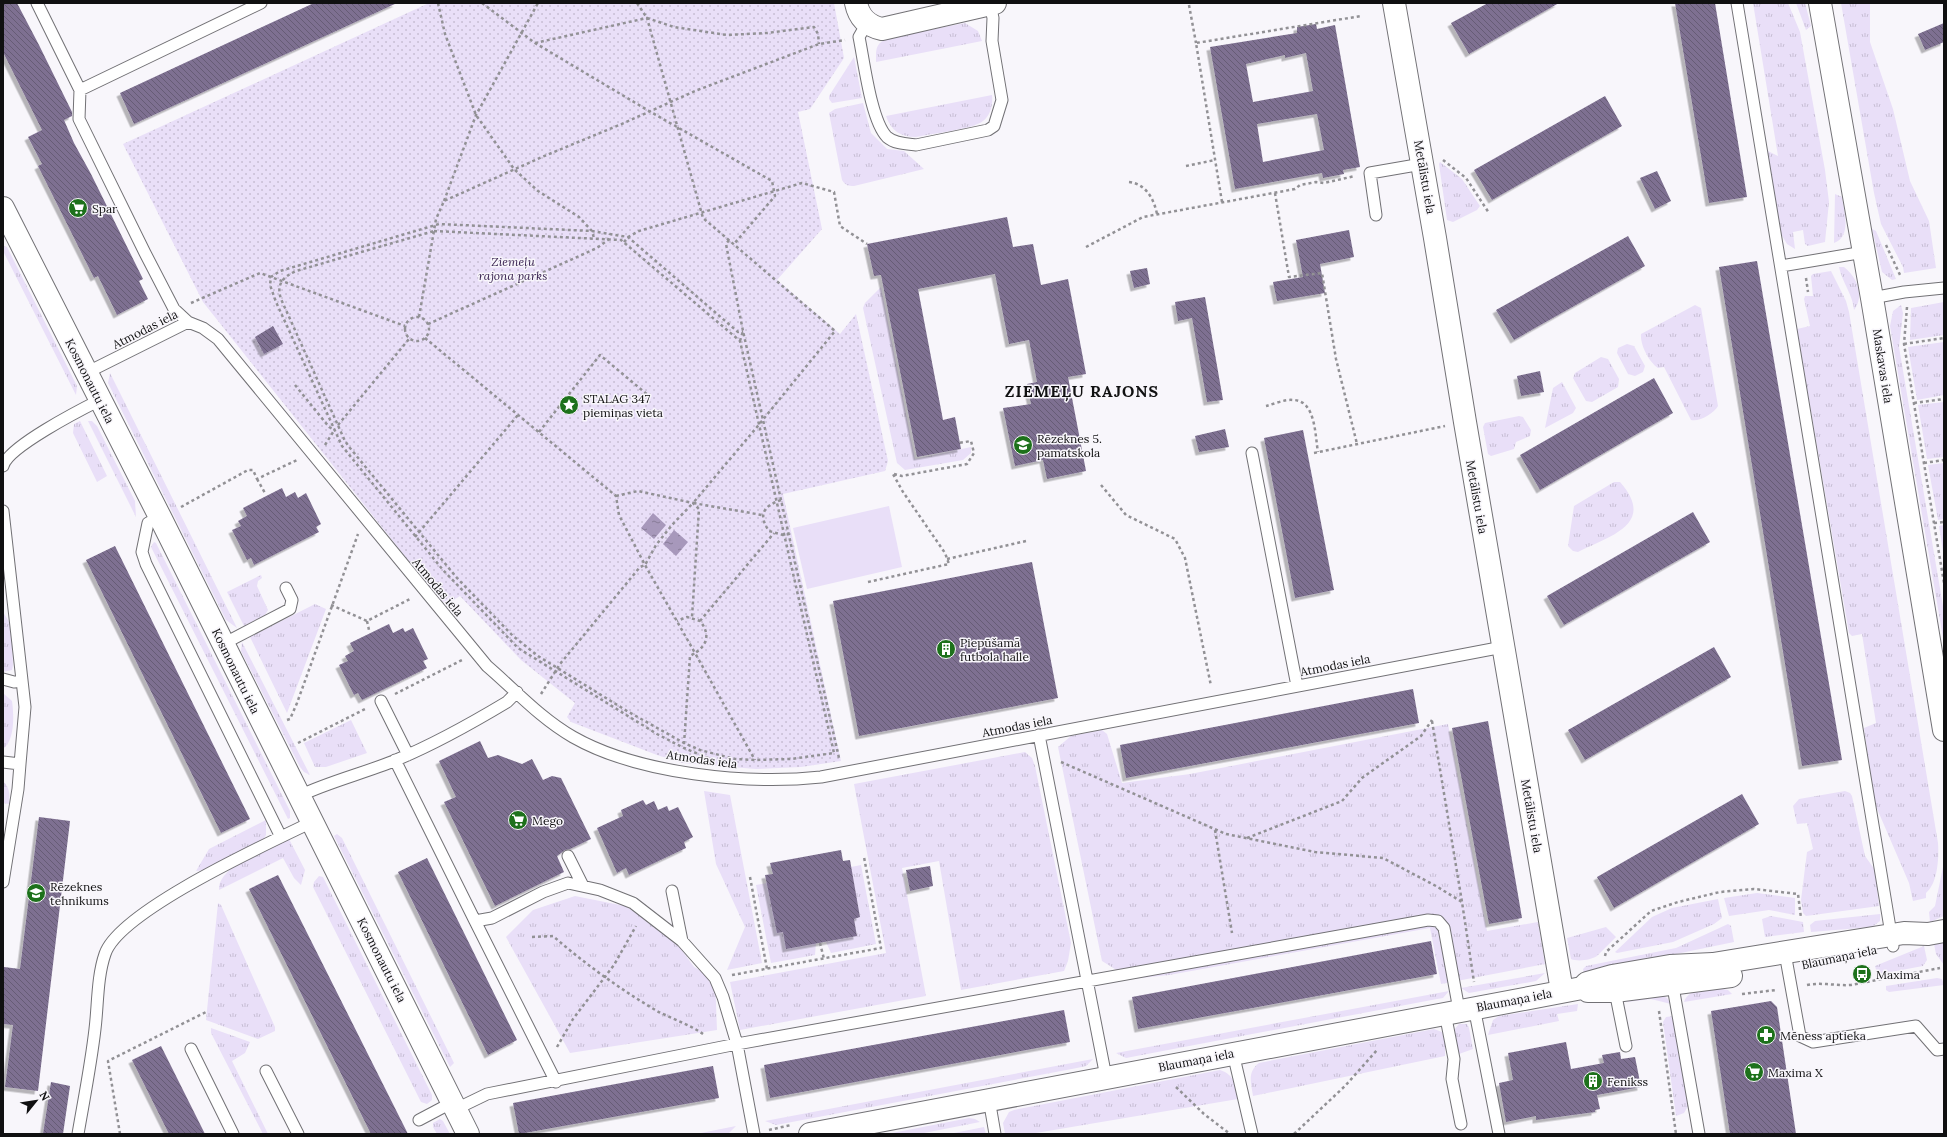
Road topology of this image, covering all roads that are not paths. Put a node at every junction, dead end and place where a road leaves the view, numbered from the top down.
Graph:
1 (38, 3) edge
2 (261, 3) edge
3 (856, 3) edge
4 (1394, 3) edge
5 (1737, 3) edge
6 (1820, 3) edge
7 (992, 4) edge
8 (863, 30) junction
9 (80, 90) junction
10 (1431, 160) junction
11 (1376, 215) dead end
12 (5, 216) edge
13 (1864, 252) junction
14 (1781, 266) junction
15 (1944, 288) edge
16 (1872, 298) junction
17 (188, 322) junction
18 (86, 374) junction
19 (100, 400) junction
20 (1252, 452) dead end
21 (3, 466) edge
22 (3, 511) edge
23 (160, 517) junction
24 (286, 588) dead end
25 (8, 590) edge
26 (223, 644) junction
27 (1503, 647) junction
28 (3, 679) edge
29 (22, 681) junction
30 (1297, 686) junction
31 (517, 692) junction
32 (381, 701) dead end
33 (1942, 702) edge
34 (1944, 730) edge
35 (1039, 735) junction
36 (408, 755) junction
37 (396, 760) junction
38 (3, 762) edge
39 (20, 764) junction
40 (299, 796) junction
41 (312, 822) junction
42 (281, 837) junction
43 (568, 856) dead end
44 (3, 882) edge
45 (583, 886) junction
46 (672, 891) dead end
47 (475, 921) junction
48 (1936, 933) edge
49 (682, 940) junction
50 (1892, 941) junction
51 (1788, 970) junction
52 (1671, 975) junction
53 (1088, 982) junction
54 (1572, 989) junction
55 (1615, 991) junction
56 (1459, 1010) junction
57 (737, 1044) junction
58 (1626, 1046) dead end
59 (191, 1049) dead end
60 (1944, 1049) edge
61 (1233, 1053) junction
62 (266, 1071) dead end
63 (1106, 1077) junction
64 (556, 1082) junction
65 (989, 1099) junction
66 (454, 1105) junction
67 (419, 1120) dead end
68 (1461, 1124) dead end
69 (820, 1133) edge
70 (78, 1134) edge
71 (233, 1134) edge
72 (298, 1134) edge
73 (468, 1134) edge
74 (754, 1134) edge
75 (995, 1134) edge
76 (1252, 1134) edge
77 (1499, 1134) edge
78 (1699, 1134) edge

1 - 9 lane
2 - 9 lane
3 - 8 street
4 - 10 street, Metālistu iela
5 - 14 lane
6 - 13 street, Maskavas iela
7 - 8 street
7 - 8 lane
9 - 17 lane
10 - 11 lane
10 - 27 street, Metālistu iela
12 - 18 street, Kosmonautu iela
13 - 14 lane
13 - 16 street, Maskavas iela
14 - 50 lane
15 - 16 lane
16 - 33 street, Maskavas iela
17 - 18 lane, Atmodas iela
17 - 31 lane, Atmodas iela
18 - 19 street, Kosmonautu iela
19 - 21 lane
19 - 23 street, Kosmonautu iela
20 - 30 lane
22 - 25 lane
23 - 26 street, Kosmonautu iela
23 - 42 lane
24 - 26 lane
25 - 29 lane
26 - 40 street, Kosmonautu iela
27 - 30 lane, Atmodas iela
27 - 54 street, Metālistu iela
28 - 29 lane
29 - 39 lane
30 - 35 lane, Atmodas iela
31 - 35 lane, Atmodas iela
31 - 36 lane
32 - 36 lane
33 - 34 street, Maskavas iela
35 - 53 lane
36 - 37 lane
37 - 40 lane
37 - 47 lane
38 - 39 lane
39 - 44 lane
40 - 41 street, Kosmonautu iela
41 - 42 lane
41 - 66 street, Kosmonautu iela
42 - 70 lane
43 - 45 lane
45 - 47 lane
45 - 49 lane
46 - 49 lane
47 - 64 lane
48 - 50 street, Blaumaņa iela
49 - 57 lane
50 - 51 street, Blaumaņa iela
51 - 52 street, Blaumaņa iela
51 - 60 lane
52 - 54 street, Blaumaņa iela
52 - 55 street, Blaumaņa iela
52 - 78 lane
53 - 56 lane
53 - 57 lane
53 - 63 lane
54 - 55 street, Blaumaņa iela
54 - 56 street, Blaumaņa iela
55 - 58 lane
56 - 61 street, Blaumaņa iela
56 - 68 lane
56 - 77 lane
57 - 64 lane
57 - 74 lane
59 - 71 lane
61 - 63 street, Blaumaņa iela
61 - 76 lane
62 - 72 lane
63 - 65 street, Blaumaņa iela
64 - 66 lane
65 - 69 street, Blaumaņa iela
65 - 75 lane
66 - 67 lane
66 - 73 street, Kosmonautu iela

